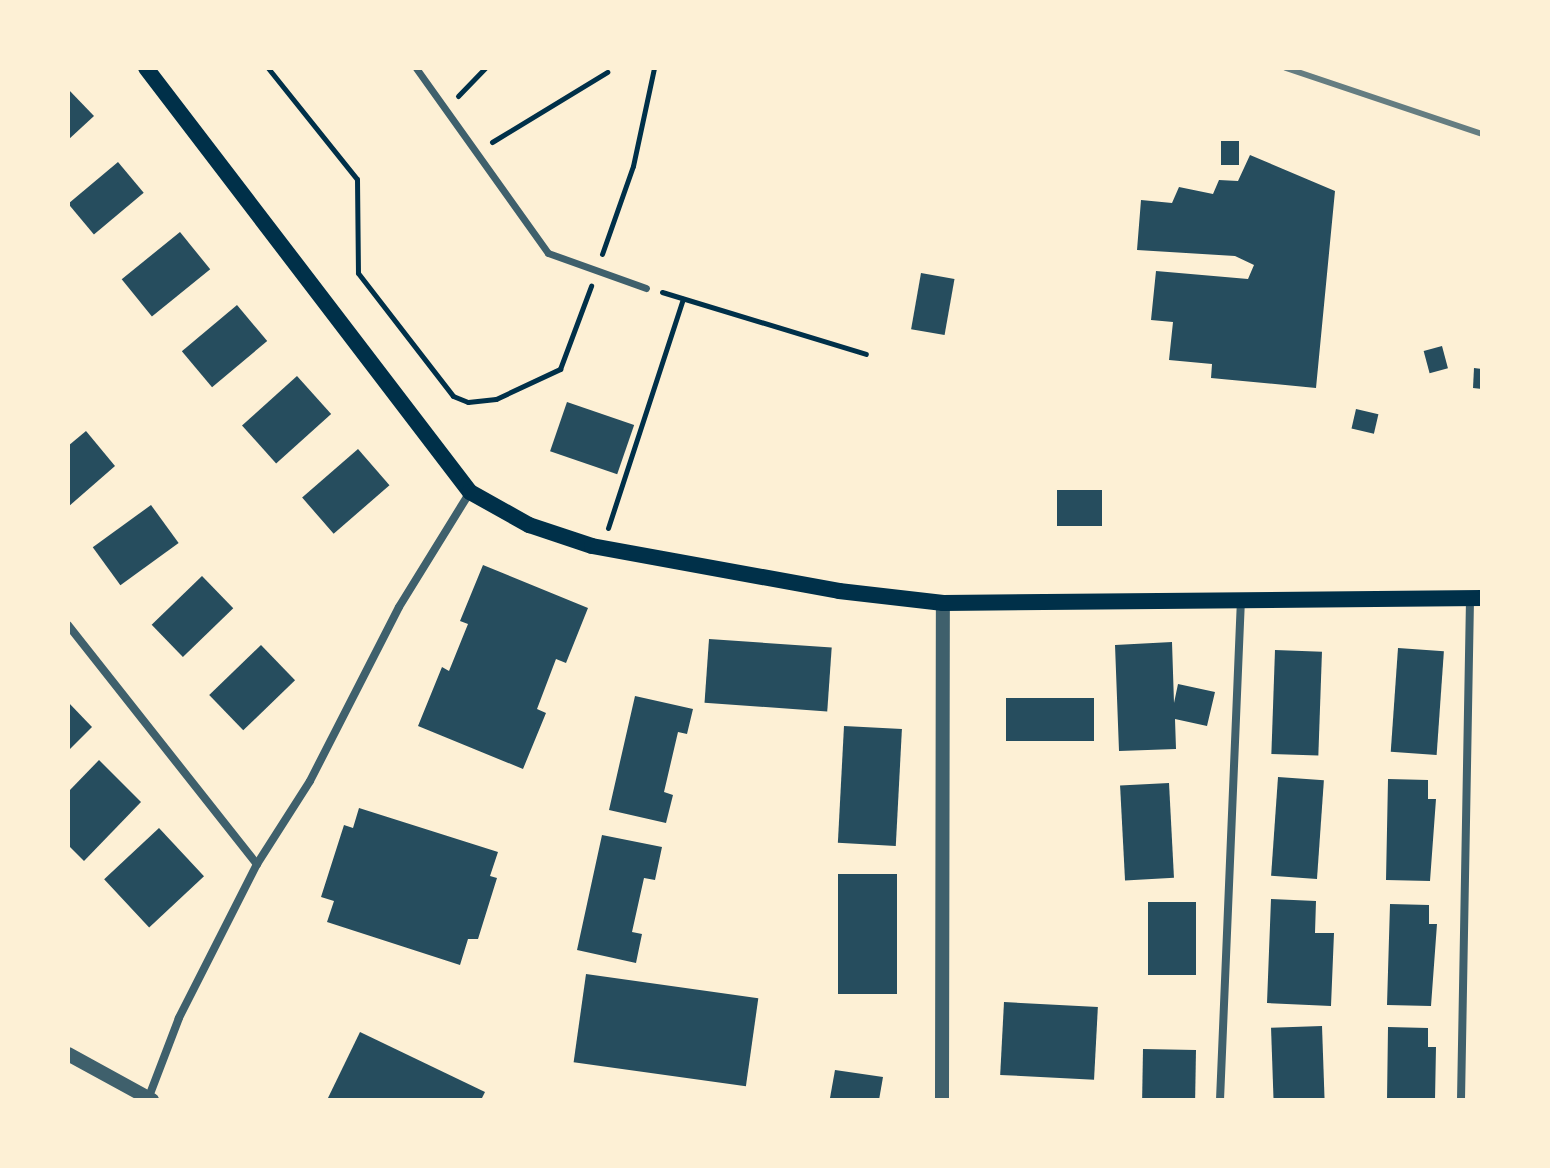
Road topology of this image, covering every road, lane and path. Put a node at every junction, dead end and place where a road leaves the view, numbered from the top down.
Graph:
1 (146, 68) edge
2 (268, 68) edge
3 (416, 68) edge
4 (485, 68) edge
5 (654, 68) edge
6 (607, 72) dead end
7 (448, 107) junction
8 (477, 151) junction
9 (595, 273) junction
10 (646, 288) joint
11 (683, 299) junction
12 (866, 354) dead end
13 (470, 492) junction
14 (601, 548) junction
15 (1476, 598) edge
16 (1241, 602) junction
17 (943, 603) junction
18 (68, 625) edge
19 (257, 864) junction
20 (68, 1054) edge
21 (149, 1099) edge
22 (942, 1100) edge
23 (1220, 1100) edge
24 (1461, 1100) edge

1 - 13 main road
2 - 9 path
3 - 7 street
4 - 7 path
5 - 9 path
6 - 8 path
7 - 8 street
8 - 9 street
9 - 10 street
10 - 11 path
11 - 12 path
11 - 14 path
13 - 14 main road
13 - 19 street
14 - 17 main road
15 - 16 main road
15 - 24 street
16 - 17 main road
16 - 23 street
17 - 22 street
18 - 19 street
19 - 21 street
20 - 21 street

